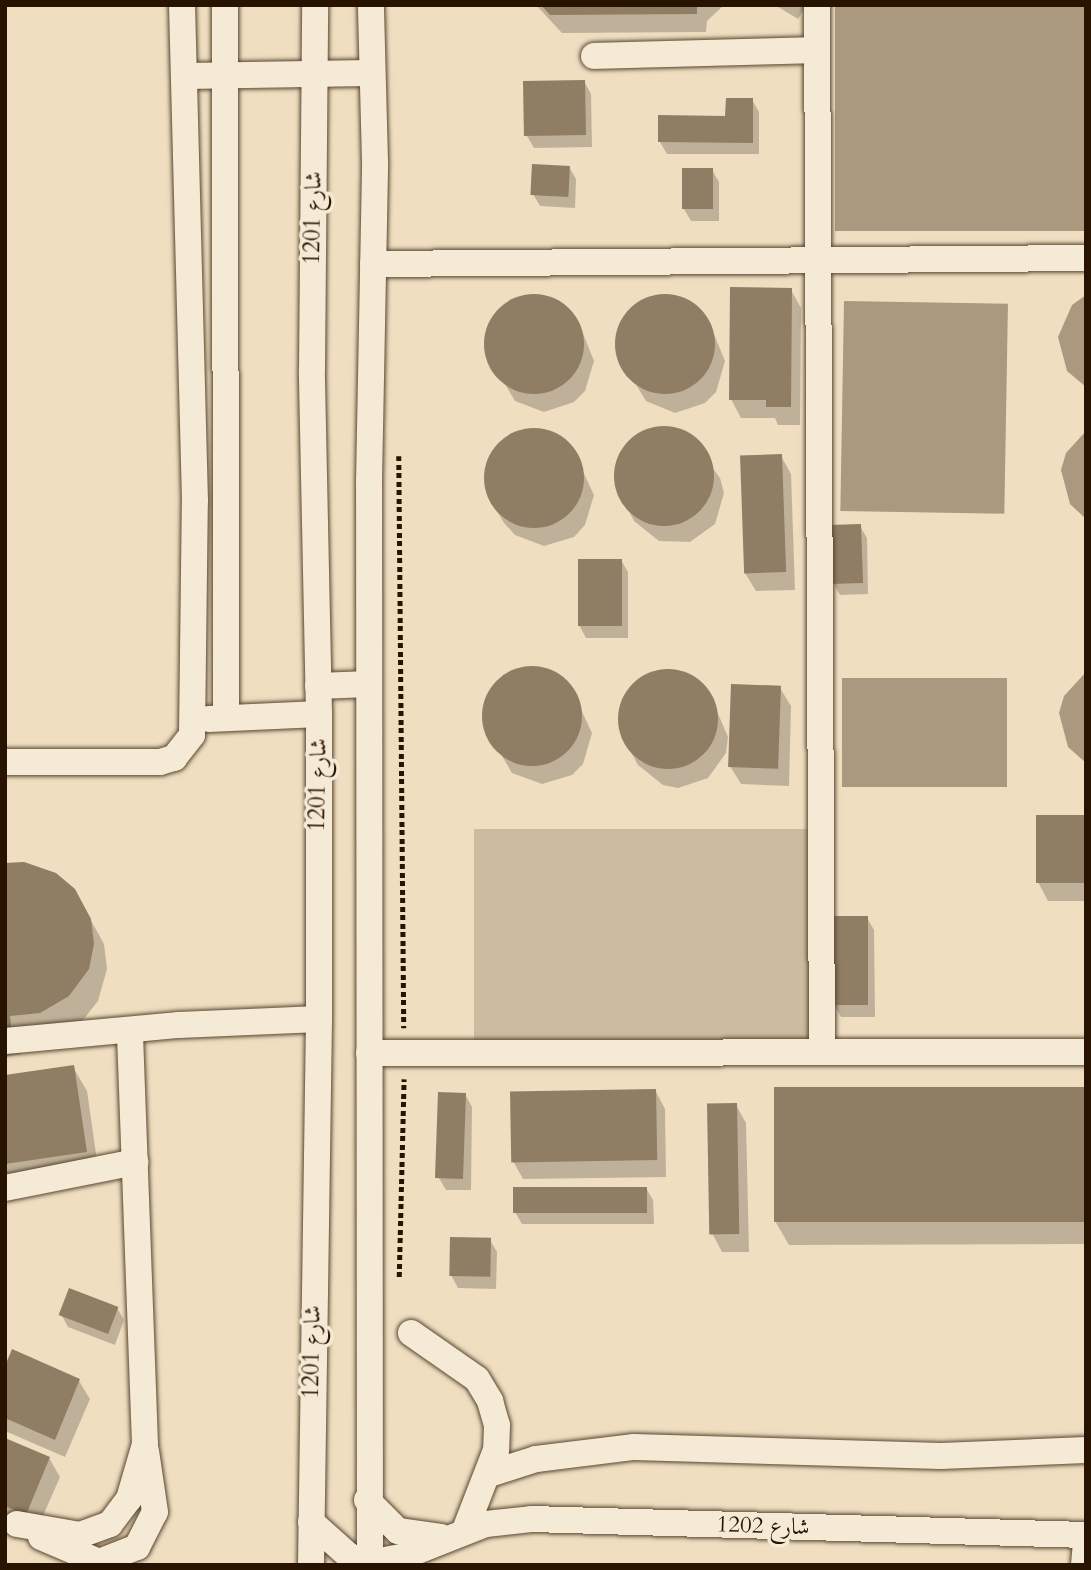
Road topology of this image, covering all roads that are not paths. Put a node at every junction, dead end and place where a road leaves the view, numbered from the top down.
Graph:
1 (182, 5) edge
2 (225, 5) edge
3 (315, 5) edge
4 (371, 5) edge
5 (817, 5) edge
6 (816, 50) junction
7 (594, 57) dead end
8 (315, 73) junction
9 (371, 73) junction
10 (225, 75) junction
11 (184, 76) junction
12 (1086, 258) edge
13 (816, 260) junction
14 (373, 264) junction
15 (369, 684) junction
16 (318, 686) junction
17 (319, 714) junction
18 (226, 718) junction
19 (193, 720) junction
20 (5, 762) edge
21 (319, 1019) junction
22 (130, 1030) junction
23 (5, 1041) edge
24 (822, 1052) junction
25 (1086, 1052) edge
26 (369, 1054) junction
27 (135, 1163) junction
28 (5, 1188) edge
29 (411, 1332) dead end
30 (144, 1441) junction
31 (1086, 1450) edge
32 (489, 1474) junction
33 (367, 1500) junction
34 (11, 1521) edge
35 (310, 1521) junction
36 (454, 1533) junction
37 (1086, 1535) edge
38 (1086, 1541) edge
39 (370, 1564) edge
40 (311, 1565) edge
41 (1084, 1565) edge

1 - 11 street
2 - 10 street
3 - 8 street, شارع 1201
4 - 9 street
5 - 6 street
6 - 7 street
6 - 13 street
8 - 9 street
8 - 10 street
8 - 16 street, شارع 1201
9 - 14 street
10 - 11 street
10 - 18 street
11 - 19 street
12 - 13 street
13 - 14 street
13 - 24 street
14 - 15 street
15 - 16 street
15 - 26 street
16 - 17 street, شارع 1201
17 - 18 street
17 - 21 street, شارع 1201
18 - 19 street
19 - 20 street
21 - 22 street
21 - 35 street, شارع 1201
22 - 23 street
22 - 27 street
24 - 25 street
24 - 26 street
26 - 33 street
27 - 28 street
27 - 30 street
29 - 32 street
30 - 34 street
30 - 34 street
31 - 32 street
32 - 36 street
33 - 36 street, شارع 1202
33 - 39 street
35 - 39 street
35 - 40 street, شارع 1201
36 - 37 street, شارع 1202
36 - 39 street, شارع 1202
38 - 41 street

